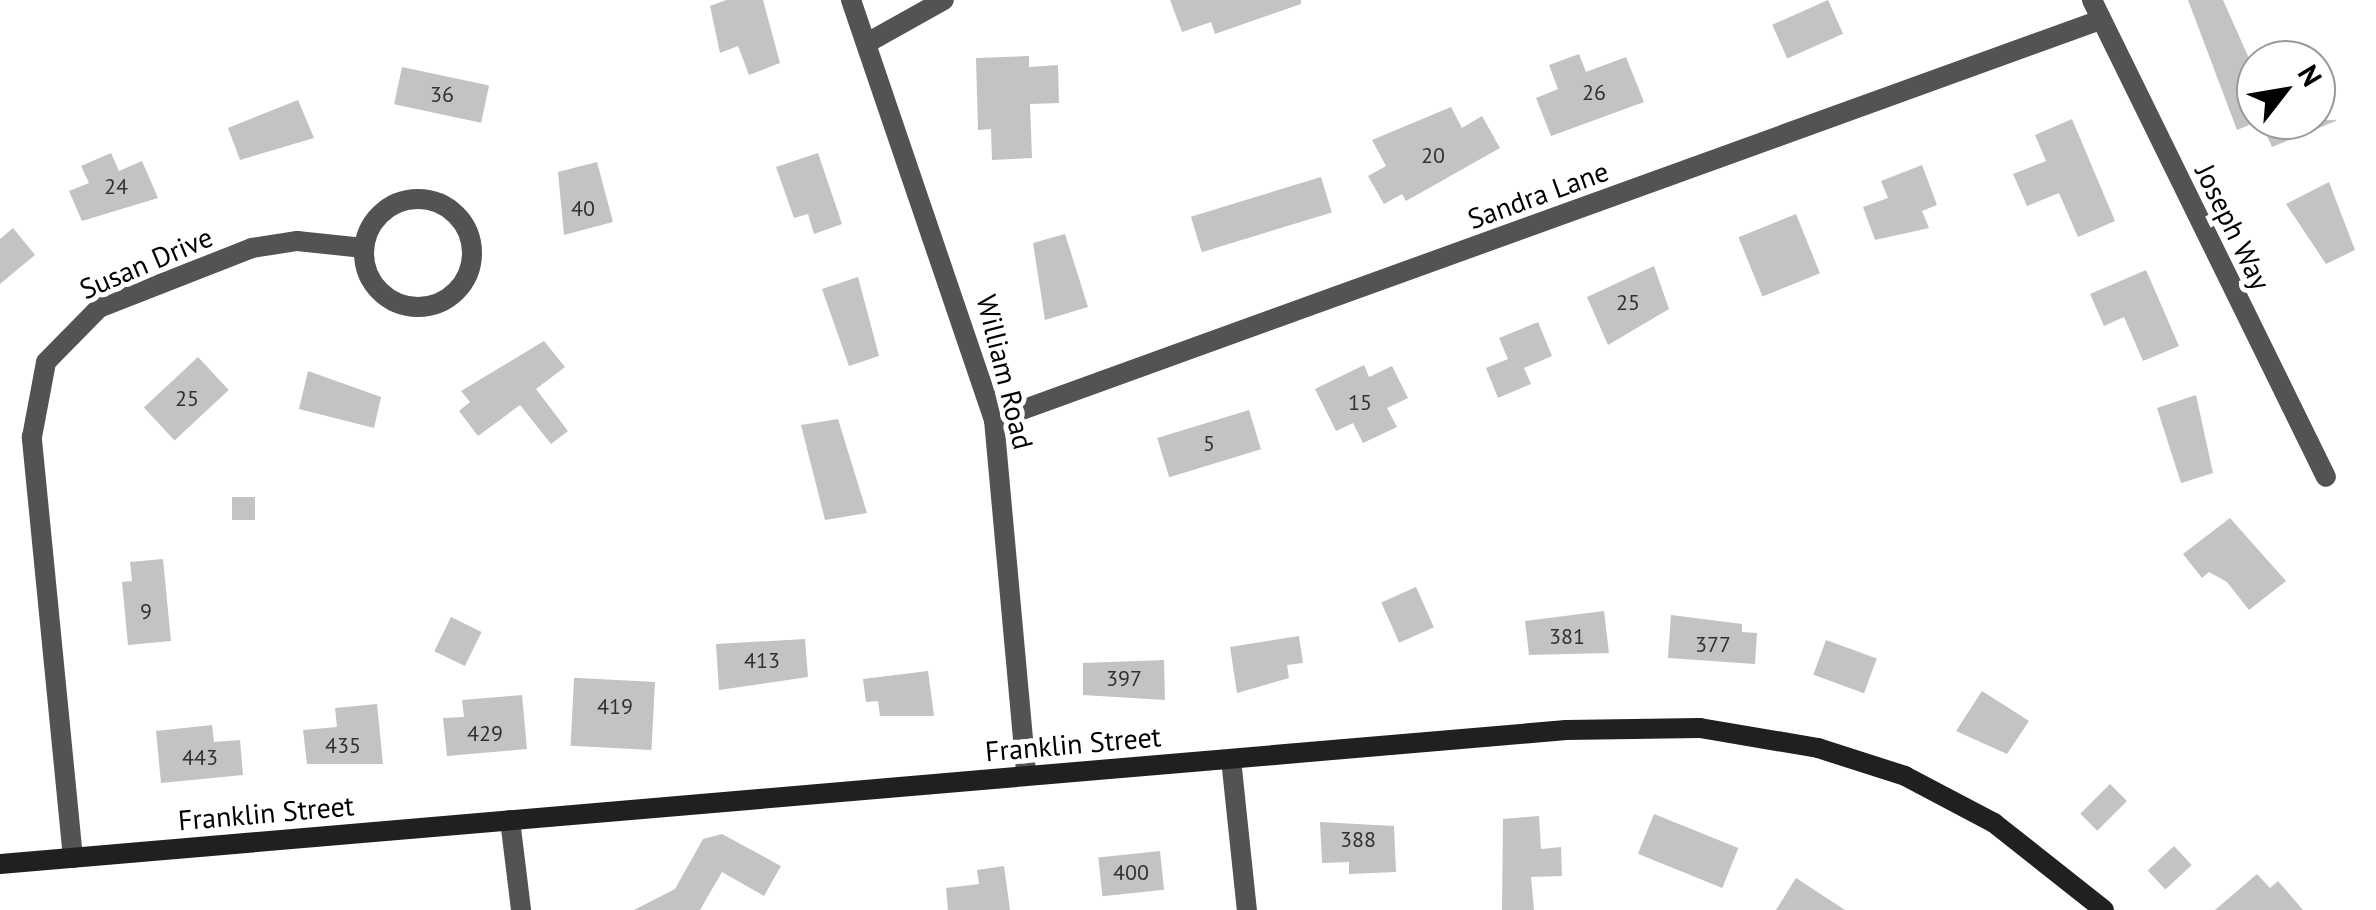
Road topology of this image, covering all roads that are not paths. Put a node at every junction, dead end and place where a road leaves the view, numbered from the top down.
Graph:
1 (851, 0) edge
2 (944, 0) edge
3 (2092, 0) edge
4 (2100, 20) junction
5 (867, 42) junction
6 (364, 248) junction
7 (994, 420) junction
8 (2326, 478) dead end
9 (1231, 759) junction
10 (1026, 775) junction
11 (510, 820) junction
12 (73, 858) junction
13 (0, 864) edge
14 (521, 910) edge
15 (1247, 910) edge
16 (2104, 910) edge

1 - 5 street, William Road
2 - 5 street
3 - 4 street, Joseph Way
4 - 7 street, Sandra Lane
4 - 8 street, Joseph Way
5 - 7 street, William Road
6 - 6 street
6 - 12 street, Susan Drive
7 - 10 street, William Road
9 - 10 main road, Franklin Street
9 - 15 street
9 - 16 main road, Franklin Street
10 - 11 main road, Franklin Street
11 - 12 main road, Franklin Street
11 - 14 street
12 - 13 main road, Franklin Street

